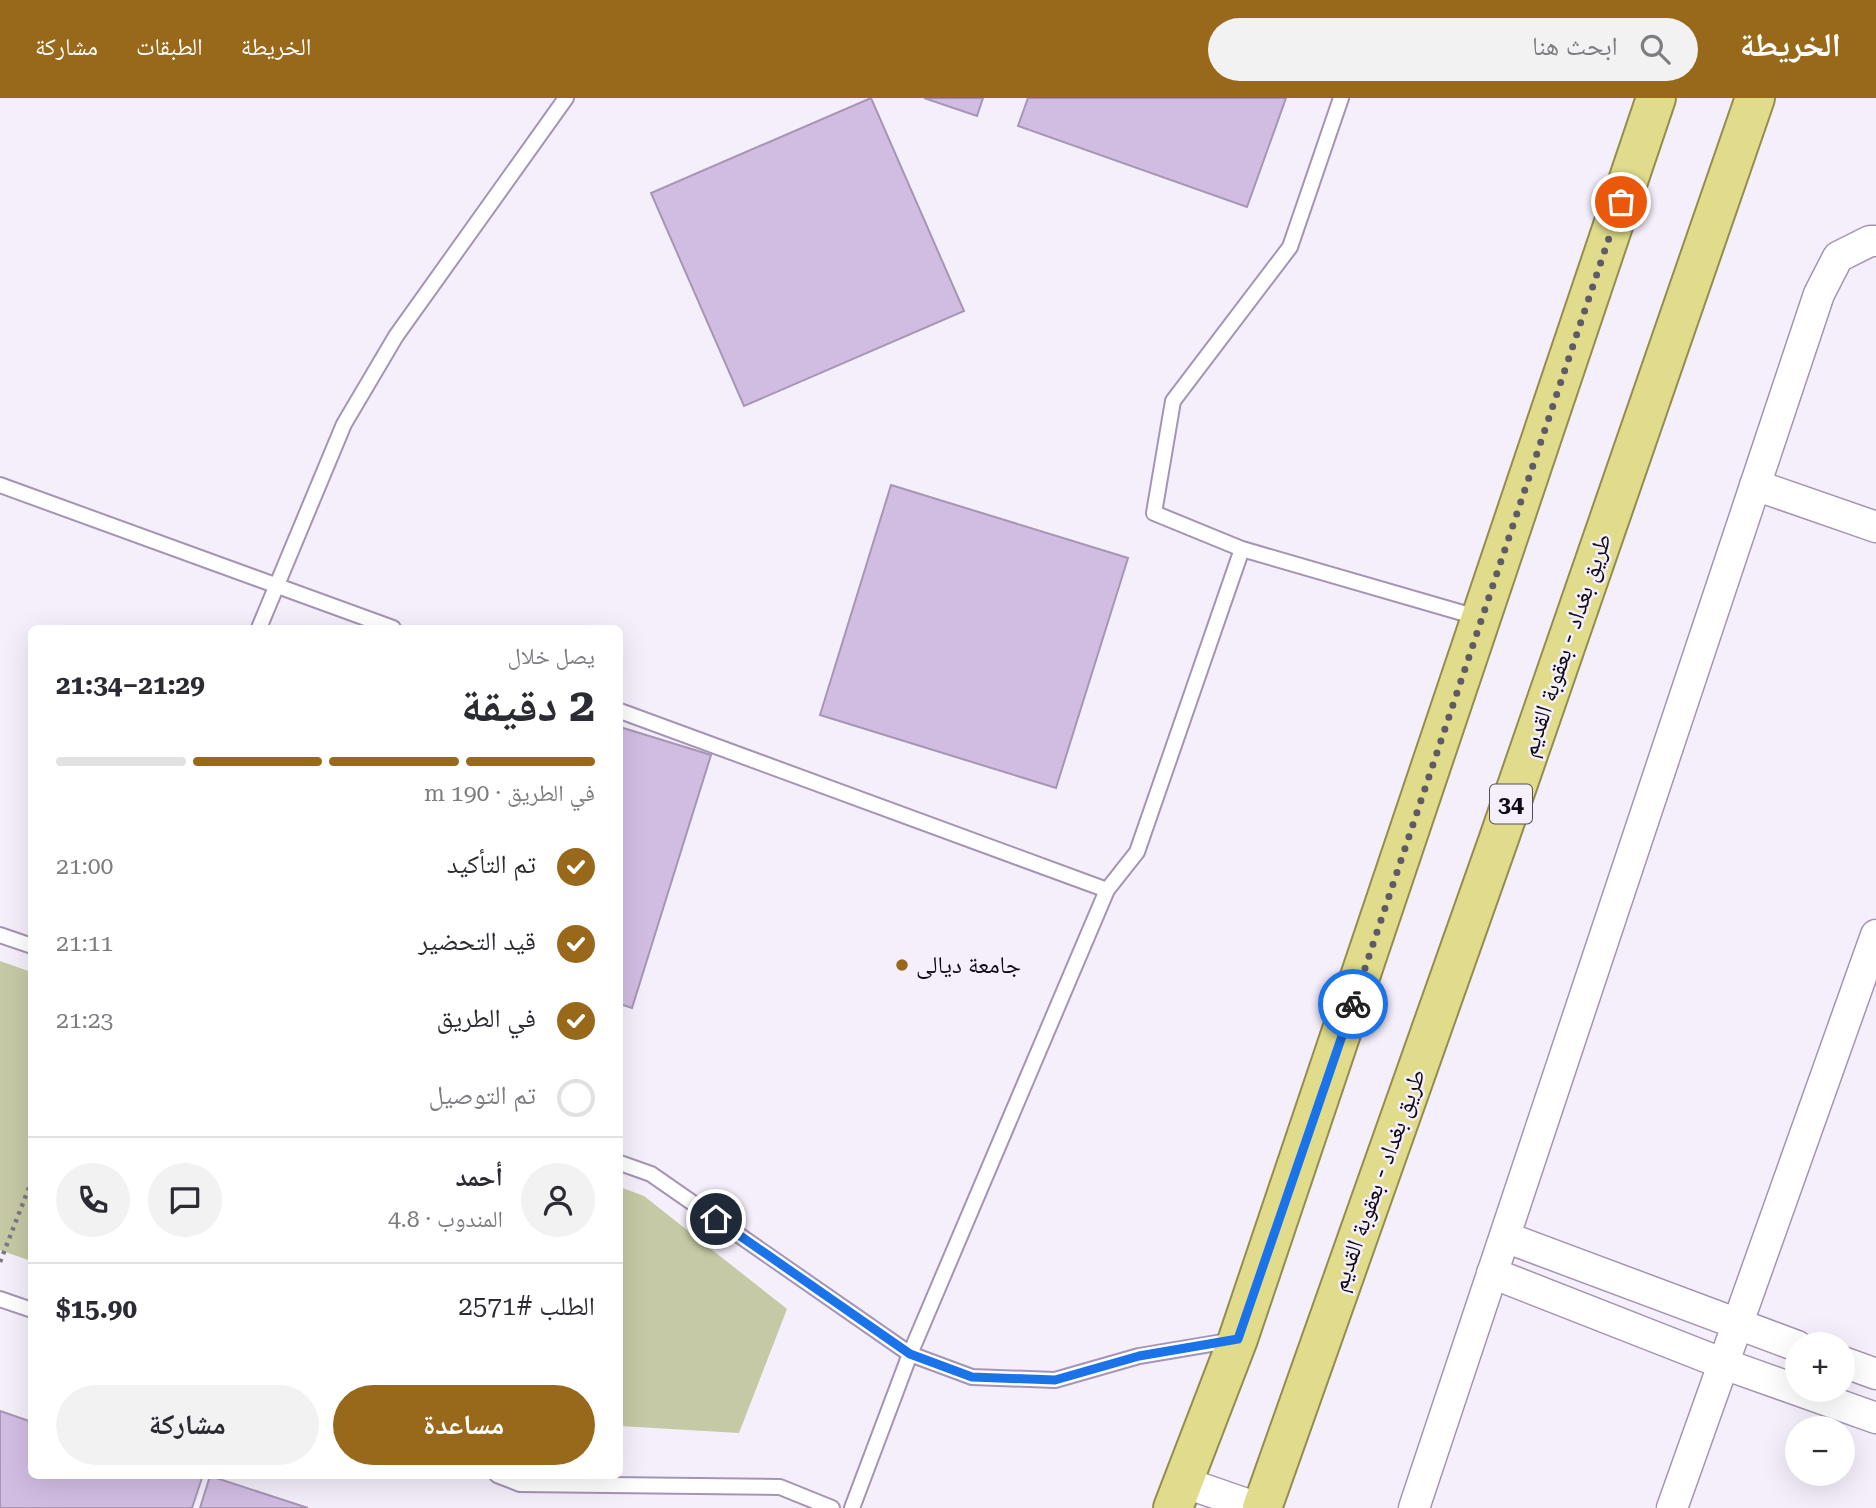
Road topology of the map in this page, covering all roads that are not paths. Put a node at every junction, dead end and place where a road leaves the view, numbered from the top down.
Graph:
1 (566, 98) edge
2 (1342, 98) edge
3 (1656, 98) edge
4 (1755, 98) edge
5 (1876, 241) edge
6 (0, 485) edge
7 (1755, 485) junction
8 (1876, 527) edge
9 (1242, 549) junction
10 (277, 586) junction
11 (1482, 619) junction
12 (260, 625) edge
13 (385, 625) edge
14 (623, 712) edge
15 (1108, 890) junction
16 (0, 935) edge
17 (1876, 935) edge
18 (28, 945) edge
19 (623, 1164) edge
20 (1504, 1237) junction
21 (1492, 1273) junction
22 (0, 1299) edge
23 (28, 1309) edge
24 (1738, 1325) junction
25 (1238, 1339) junction
26 (1785, 1342) edge
27 (910, 1354) junction
28 (1724, 1364) junction
29 (1855, 1366) edge
30 (1876, 1374) edge
31 (1876, 1418) edge
32 (507, 1479) edge
33 (1178, 1495) edge
34 (832, 1508) edge
35 (852, 1508) edge
36 (1260, 1508) edge
37 (1414, 1508) edge
38 (1672, 1508) edge

1 - 10 lane
2 - 9 lane
3 - 11 highway
4 - 36 highway, طريق بغداد - بعقوبة القديم / 34
5 - 7 street
6 - 10 lane
7 - 8 street
7 - 20 street
9 - 11 lane
9 - 15 lane
10 - 12 lane
10 - 13 lane
11 - 25 highway
14 - 15 lane
15 - 27 lane
16 - 18 lane
17 - 24 street
19 - 27 lane
20 - 21 street
20 - 24 street
21 - 28 street
21 - 37 street
22 - 23 lane
24 - 26 street
24 - 28 street
25 - 27 lane
25 - 33 highway
27 - 35 lane
28 - 31 street
28 - 38 street
29 - 30 street
32 - 34 lane
33 - 36 street

